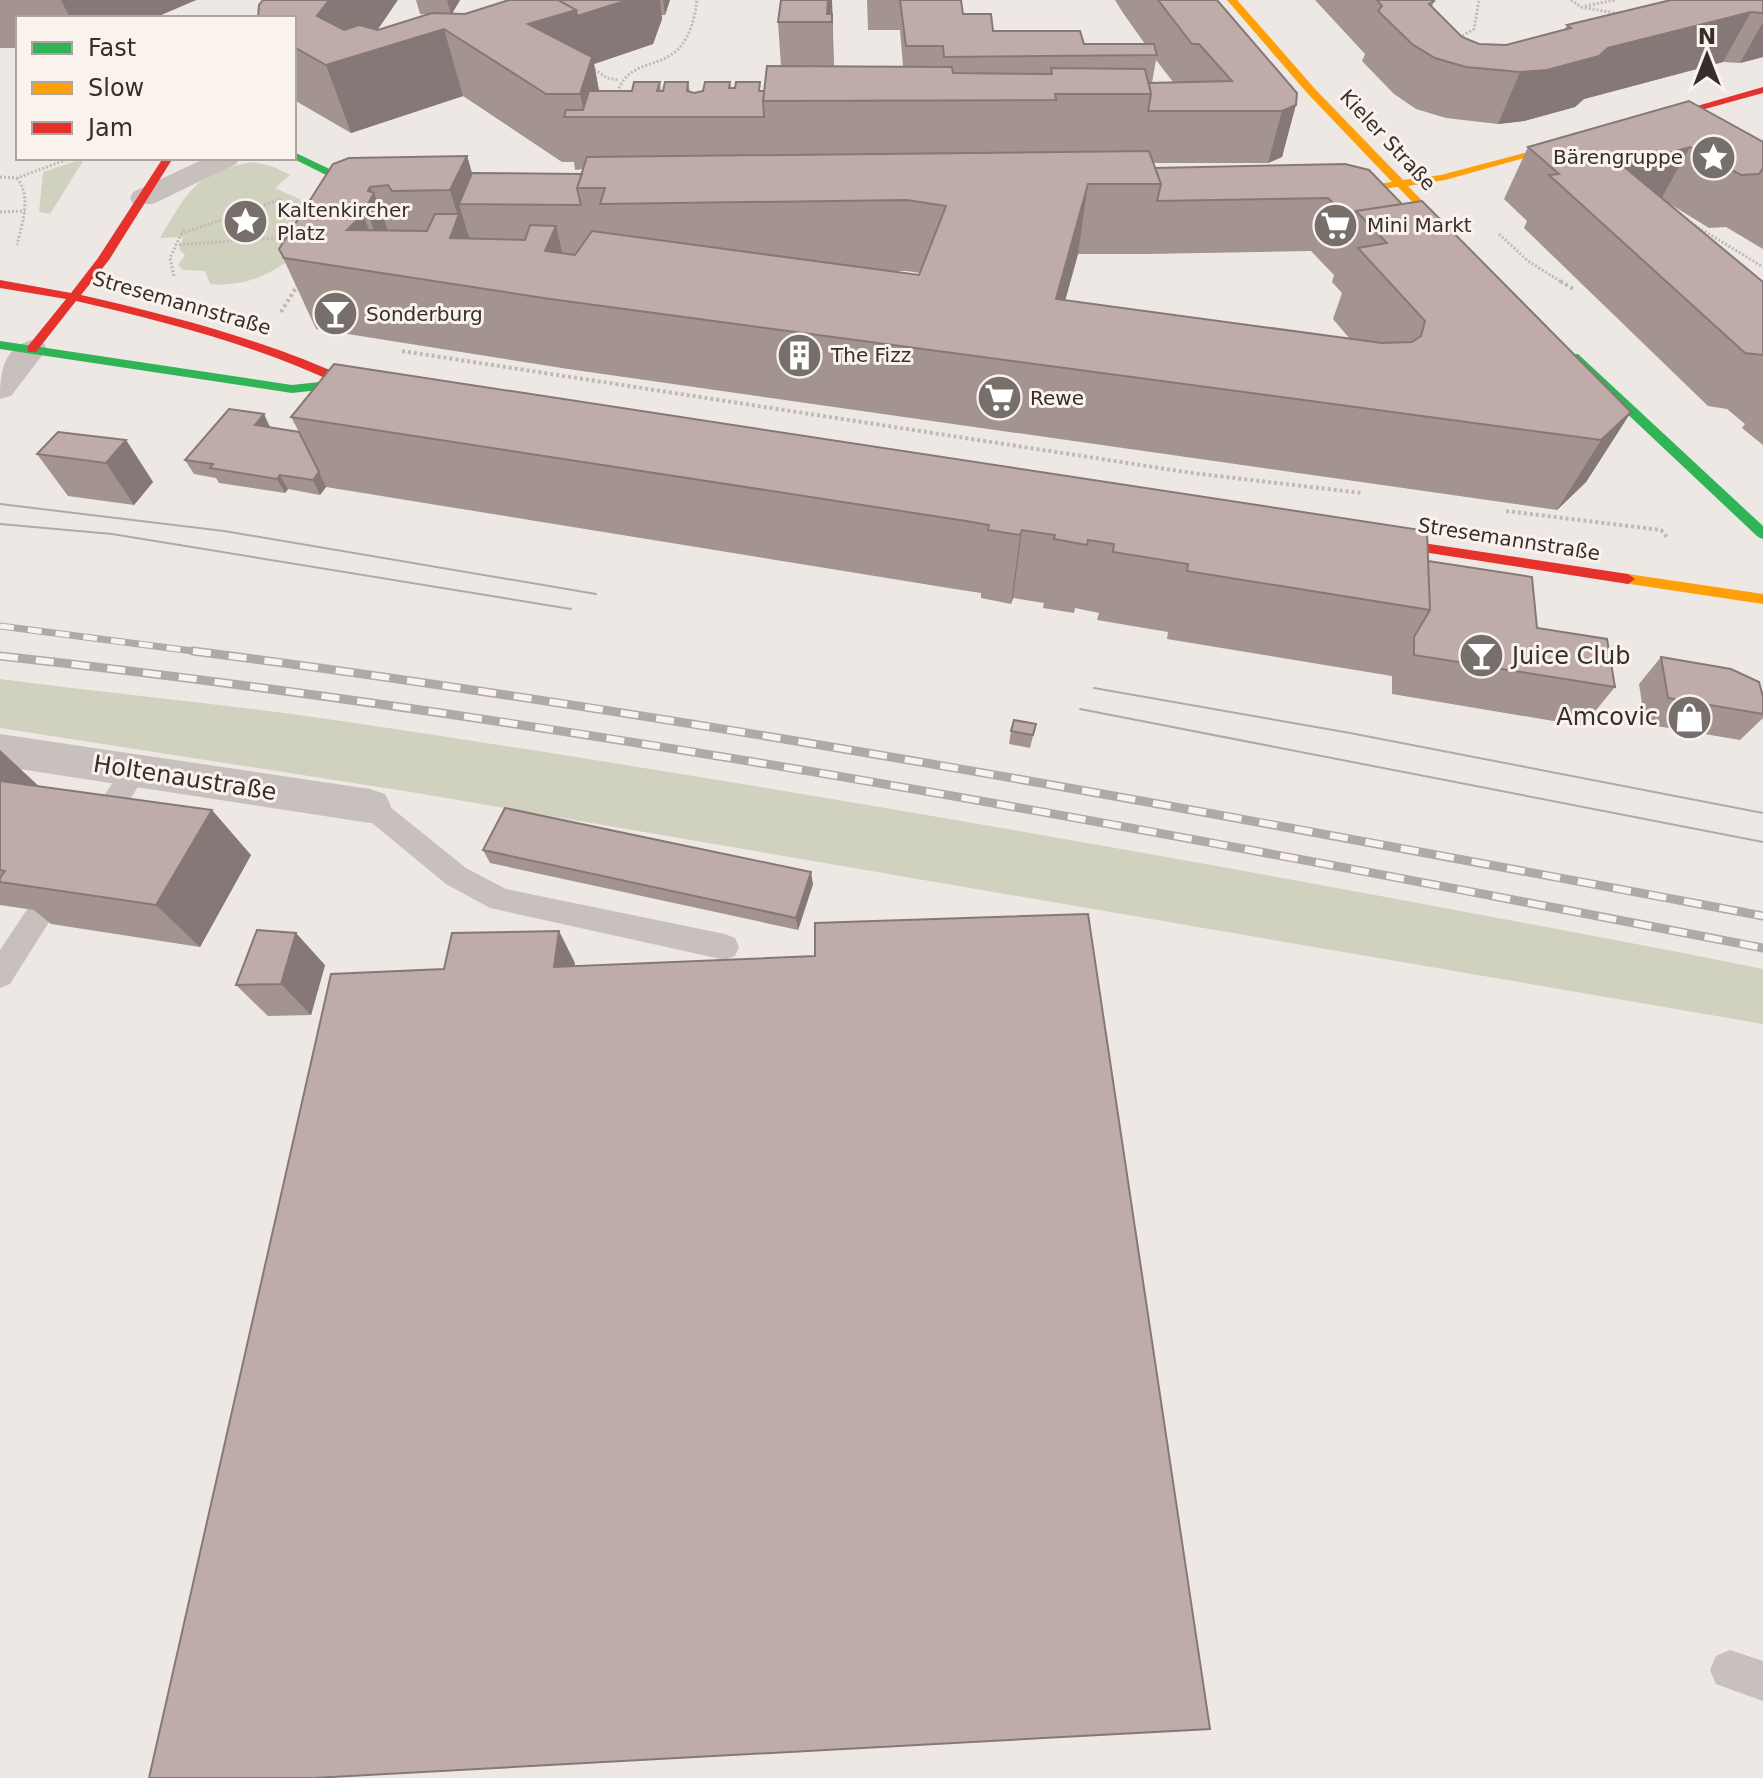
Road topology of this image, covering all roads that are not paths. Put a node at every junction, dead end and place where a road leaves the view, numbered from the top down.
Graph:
1 (1232, 0) edge
2 (1763, 90) edge
3 (1668, 116) junction
4 (1624, 129) edge
5 (1699, 134) edge
6 (1595, 137) edge
7 (296, 156) edge
8 (167, 160) edge
9 (223, 160) edge
10 (1401, 187) junction
11 (1344, 190) edge
12 (397, 195) edge
13 (143, 198) junction
14 (1472, 258) edge
15 (0, 284) edge
16 (75, 295) junction
17 (1559, 342) edge
18 (0, 345) edge
19 (32, 349) junction
20 (347, 383) junction
21 (0, 389) edge
22 (391, 390) edge
23 (1763, 534) edge
24 (1357, 538) edge
25 (1763, 599) edge
26 (0, 750) edge
27 (135, 770) junction
28 (370, 806) joint
29 (94, 833) edge
30 (42, 911) edge
31 (725, 947) dead end
32 (0, 975) edge

1 - 10 main road, Kieler Straße
2 - 3 main road
3 - 4 main road
3 - 5 street
6 - 10 main road
7 - 12 main road
8 - 13 main road
9 - 13 street
10 - 11 main road
10 - 14 main road, Kieler Straße
13 - 16 main road
15 - 16 main road, Stresemannstraße
16 - 19 main road
16 - 20 main road, Stresemannstraße
17 - 23 main road
18 - 19 main road, Stresemannstraße
19 - 20 main road, Stresemannstraße
19 - 21 street
20 - 22 main road, Stresemannstraße
24 - 25 main road, Stresemannstraße
26 - 27 street, Holtenaustraße
27 - 28 street, Holtenaustraße
27 - 29 lane
28 - 31 lane
30 - 32 lane

